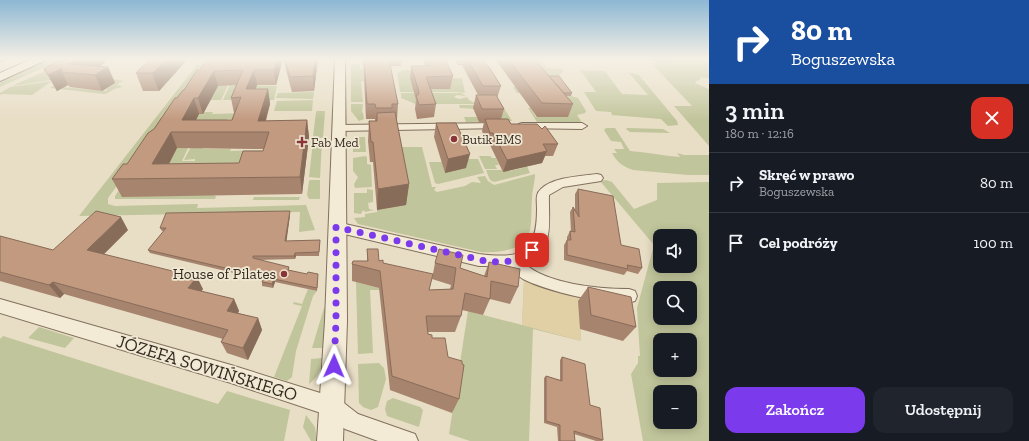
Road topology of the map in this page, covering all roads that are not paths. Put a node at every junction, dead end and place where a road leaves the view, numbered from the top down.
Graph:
1 (339, 80) edge
2 (582, 126) dead end
3 (338, 128) junction
4 (597, 178) dead end
5 (336, 227) junction
6 (513, 261) junction
7 (628, 296) edge
8 (0, 306) edge
9 (333, 407) junction
10 (330, 441) edge
11 (408, 441) edge

1 - 3 street
2 - 3 street
3 - 5 street
4 - 6 street
5 - 6 street
5 - 9 street
6 - 7 street
8 - 9 street, JÓZEFA SOWIŃSKIEGO
9 - 10 street
9 - 11 street, JÓZEFA SOWIŃSKIEGO

